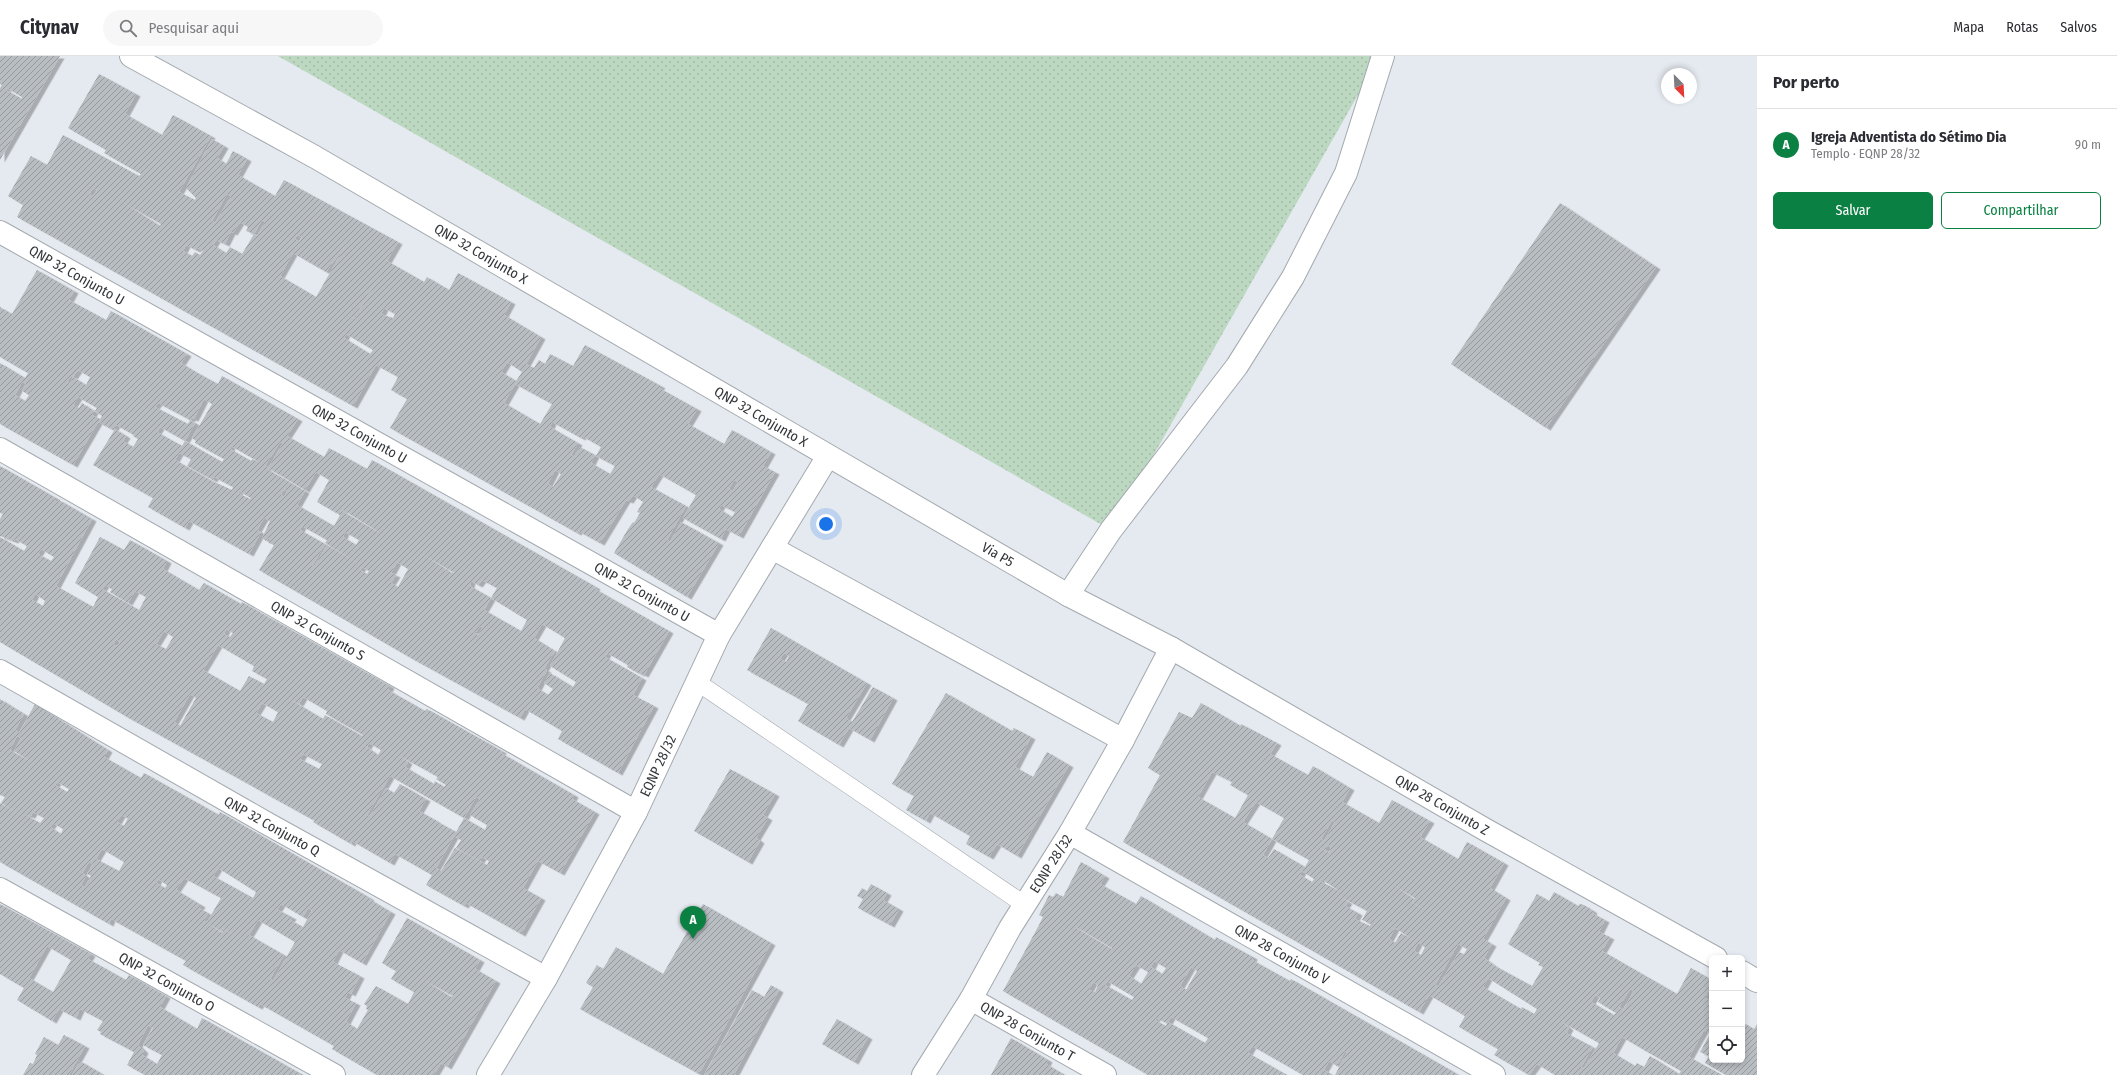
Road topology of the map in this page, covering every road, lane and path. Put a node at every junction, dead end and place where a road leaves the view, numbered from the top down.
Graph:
1 (131, 56) edge
2 (1383, 56) edge
3 (0, 232) edge
4 (0, 449) edge
5 (828, 456) junction
6 (772, 548) junction
7 (1068, 595) junction
8 (719, 635) junction
9 (1171, 648) junction
10 (0, 671) edge
11 (697, 682) junction
12 (1123, 740) junction
13 (636, 812) junction
14 (1070, 833) junction
15 (0, 889) edge
16 (1025, 905) junction
17 (1711, 955) edge
18 (1745, 974) edge
19 (546, 978) junction
20 (1757, 981) edge
21 (971, 999) junction
22 (334, 1075) edge
23 (488, 1075) edge
24 (922, 1075) edge
25 (1105, 1075) edge
26 (1494, 1075) edge

1 - 5 street, QNP 32 Conjunto X
2 - 7 street
3 - 8 street, QNP 32 Conjunto U
4 - 13 street, QNP 32 Conjunto S
5 - 6 street, EQNP 28/32
5 - 7 street, Via P5
6 - 8 street, EQNP 28/32
6 - 12 street
7 - 9 street, Via P5
8 - 11 street, EQNP 28/32
9 - 12 street, EQNP 28/32
9 - 17 street, QNP 28 Conjunto Z
10 - 19 street, QNP 32 Conjunto Q
11 - 13 street, EQNP 28/32
11 - 16 lane
12 - 14 street, EQNP 28/32
13 - 19 street, EQNP 28/32
14 - 16 street, EQNP 28/32
14 - 26 street, QNP 28 Conjunto V
15 - 22 street, QNP 32 Conjunto O
16 - 21 street, EQNP 28/32
18 - 20 street
19 - 23 street, EQNP 28/32
21 - 24 street, EQNP 28/32
21 - 25 street, QNP 28 Conjunto T

